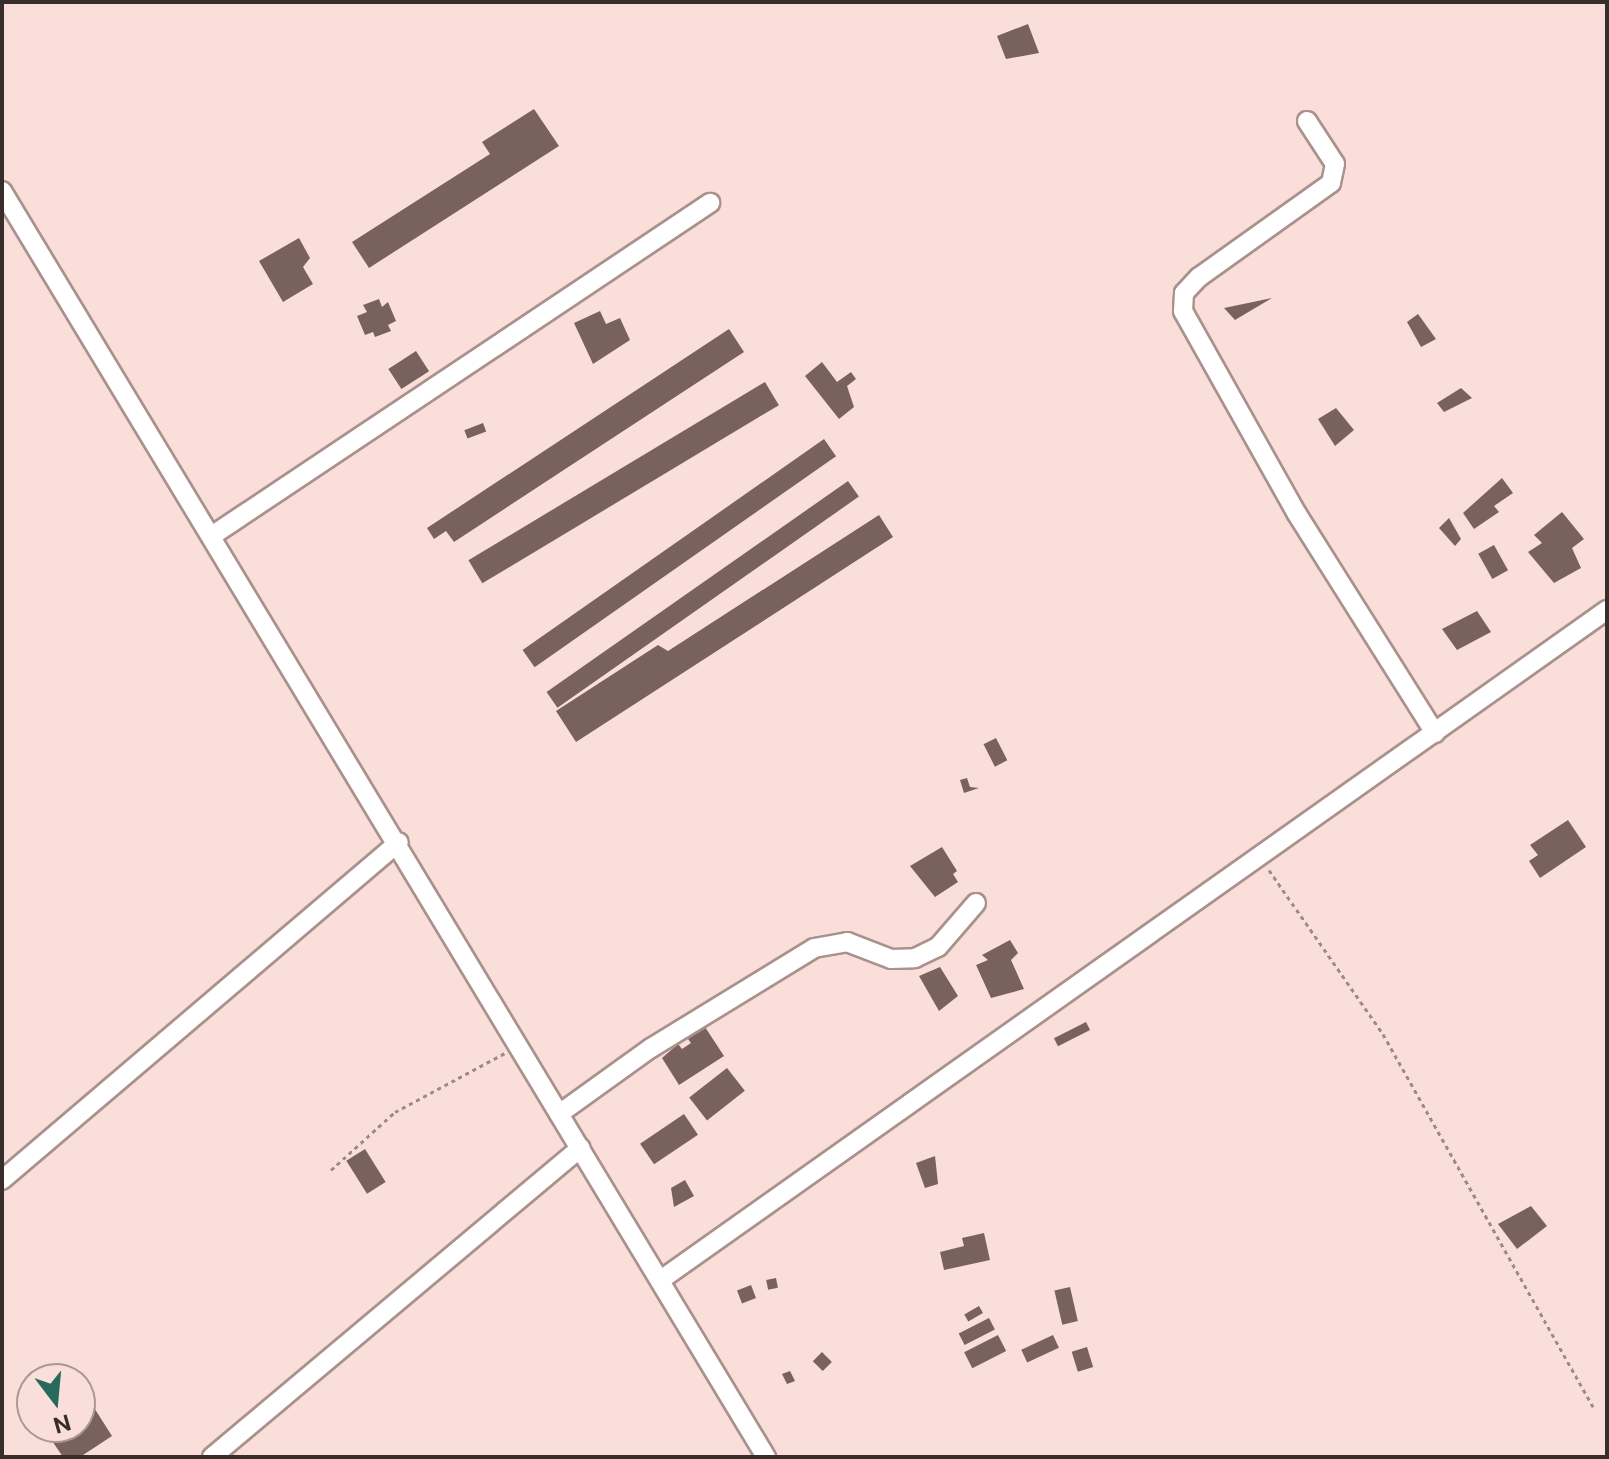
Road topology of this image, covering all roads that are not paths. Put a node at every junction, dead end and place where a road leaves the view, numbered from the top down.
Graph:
1 (1307, 121) dead end
2 (2, 191) edge
3 (710, 203) dead end
4 (213, 535) junction
5 (1607, 610) edge
6 (1435, 733) junction
7 (399, 842) junction
8 (976, 903) dead end
9 (559, 1114) junction
10 (580, 1148) junction
11 (2, 1180) edge
12 (662, 1279) junction
13 (212, 1457) edge
14 (766, 1457) edge

1 - 6 street
2 - 4 street
3 - 4 street
4 - 7 street
5 - 6 street
6 - 12 street
7 - 9 street
7 - 11 street
8 - 9 street
9 - 10 street
10 - 12 street
10 - 13 street
12 - 14 street

